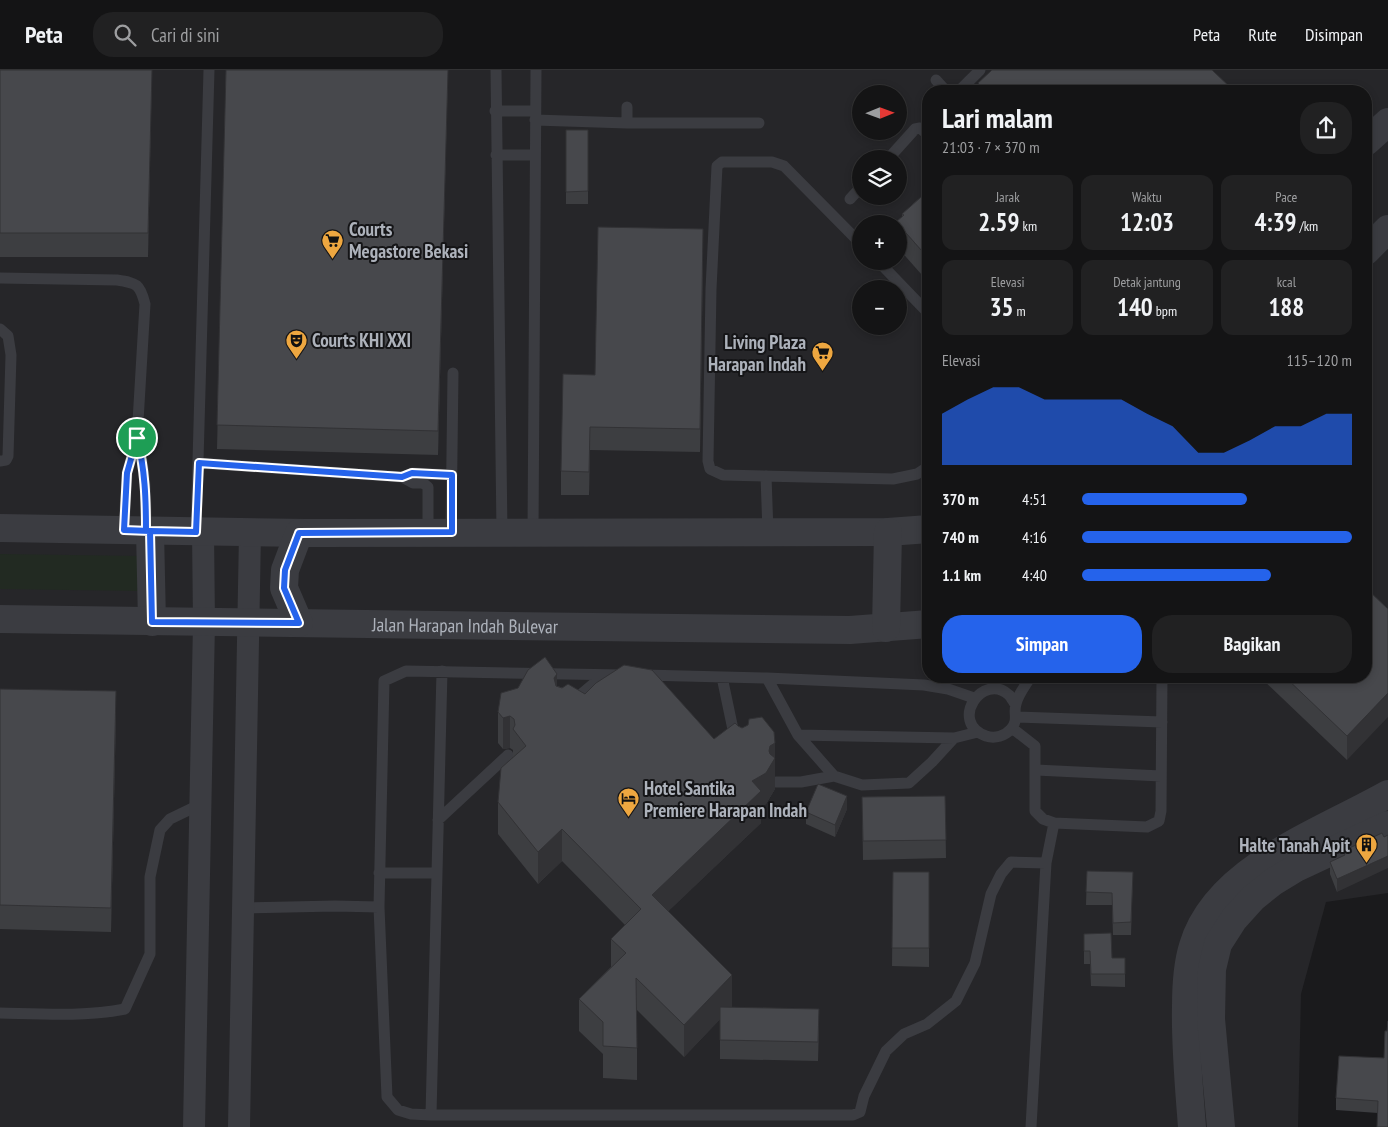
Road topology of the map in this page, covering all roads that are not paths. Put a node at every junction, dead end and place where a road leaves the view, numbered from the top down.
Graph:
1 (210, 70) edge
2 (496, 70) edge
3 (536, 70) edge
4 (980, 70) edge
5 (936, 80) dead end
6 (941, 85) edge
7 (965, 85) edge
8 (627, 108) dead end
9 (495, 111) junction
10 (535, 116) junction
11 (1388, 122) edge
12 (627, 123) junction
13 (759, 123) dead end
14 (922, 130) edge
15 (1372, 137) edge
16 (897, 150) edge
17 (535, 154) junction
18 (496, 155) junction
19 (1388, 229) edge
20 (852, 235) edge
21 (1372, 245) edge
22 (887, 270) edge
23 (0, 278) edge
24 (922, 307) edge
25 (0, 329) edge
26 (5, 368) edge
27 (453, 373) dead end
28 (4, 419) edge
29 (137, 438) junction
30 (0, 461) edge
31 (199, 463) junction
32 (922, 471) edge
33 (452, 475) junction
34 (766, 476) junction
35 (402, 477) junction
36 (0, 528) edge
37 (140, 531) junction
38 (922, 531) edge
39 (200, 532) junction
40 (250, 532) junction
41 (440, 532) junction
42 (768, 532) junction
43 (299, 533) junction
44 (502, 533) junction
45 (533, 533) junction
46 (888, 542) junction
47 (0, 619) edge
48 (152, 622) junction
49 (249, 622) junction
50 (204, 623) junction
51 (299, 623) junction
52 (922, 625) edge
53 (886, 628) junction
54 (442, 671) junction
55 (604, 675) junction
56 (722, 677) junction
57 (767, 678) junction
58 (1026, 683) edge
59 (1162, 683) edge
60 (974, 698) junction
61 (1015, 704) junction
62 (561, 712) edge
63 (1017, 717) junction
64 (1162, 722) junction
65 (1012, 728) junction
66 (978, 732) junction
67 (798, 735) junction
68 (954, 738) junction
69 (742, 752) edge
70 (508, 755) dead end
71 (1036, 770) junction
72 (834, 776) junction
73 (1161, 776) junction
74 (776, 782) edge
75 (1388, 794) edge
76 (199, 805) junction
77 (438, 820) junction
78 (1054, 822) junction
79 (1388, 825) edge
80 (1046, 863) junction
81 (379, 873) junction
82 (437, 873) junction
83 (242, 908) junction
84 (379, 908) junction
85 (0, 1013) edge
86 (589, 1114) junction
87 (430, 1115) junction
88 (194, 1127) edge
89 (239, 1127) edge
90 (589, 1127) edge
91 (1031, 1127) edge
92 (1192, 1127) edge
93 (1221, 1127) edge

1 - 31 lane
2 - 9 lane
3 - 10 lane
4 - 7 lane
5 - 6 lane
8 - 12 lane
9 - 10 lane
9 - 18 lane
10 - 12 lane
10 - 17 lane
11 - 15 street
12 - 13 lane
14 - 16 lane
17 - 18 lane
17 - 45 lane
18 - 44 lane
19 - 21 street
20 - 34 lane
22 - 24 lane
23 - 29 lane
25 - 26 lane
26 - 28 lane
27 - 33 lane
28 - 30 lane
29 - 37 lane
29 - 37 lane
31 - 35 lane
31 - 39 lane
32 - 34 lane
33 - 35 lane
33 - 41 lane
34 - 42 lane
35 - 41 lane
36 - 37 street
37 - 39 street
37 - 48 street
38 - 46 street
39 - 40 street
39 - 50 street
40 - 43 street
40 - 49 street
41 - 43 street
41 - 44 street
42 - 45 street
42 - 46 street
43 - 51 street
44 - 45 street
46 - 53 street
47 - 48 street, Jalan Harapan Indah Bulevar
48 - 50 street, Jalan Harapan Indah Bulevar
49 - 50 street, Jalan Harapan Indah Bulevar
49 - 51 street, Jalan Harapan Indah Bulevar
49 - 83 street
50 - 76 street
51 - 53 street, Jalan Harapan Indah Bulevar
52 - 53 street, Jalan Harapan Indah Bulevar
54 - 55 lane
54 - 77 lane
54 - 81 lane
55 - 56 lane
55 - 62 lane
56 - 57 lane
56 - 69 lane
57 - 60 lane
57 - 67 lane
58 - 61 lane
59 - 64 lane
60 - 61 lane
60 - 66 lane
61 - 63 lane
63 - 64 lane
63 - 65 lane
64 - 73 lane
65 - 66 lane
65 - 71 lane
66 - 68 lane
67 - 68 lane
67 - 72 lane
68 - 72 lane
70 - 77 lane
71 - 73 lane
71 - 78 lane
72 - 74 lane
73 - 78 lane
75 - 92 street
76 - 85 lane
76 - 88 street
77 - 82 lane
78 - 80 lane
79 - 93 street
80 - 86 lane
80 - 91 lane
81 - 82 lane
81 - 84 lane
82 - 87 lane
83 - 84 lane
83 - 89 street
84 - 87 lane
86 - 87 lane
86 - 90 lane

